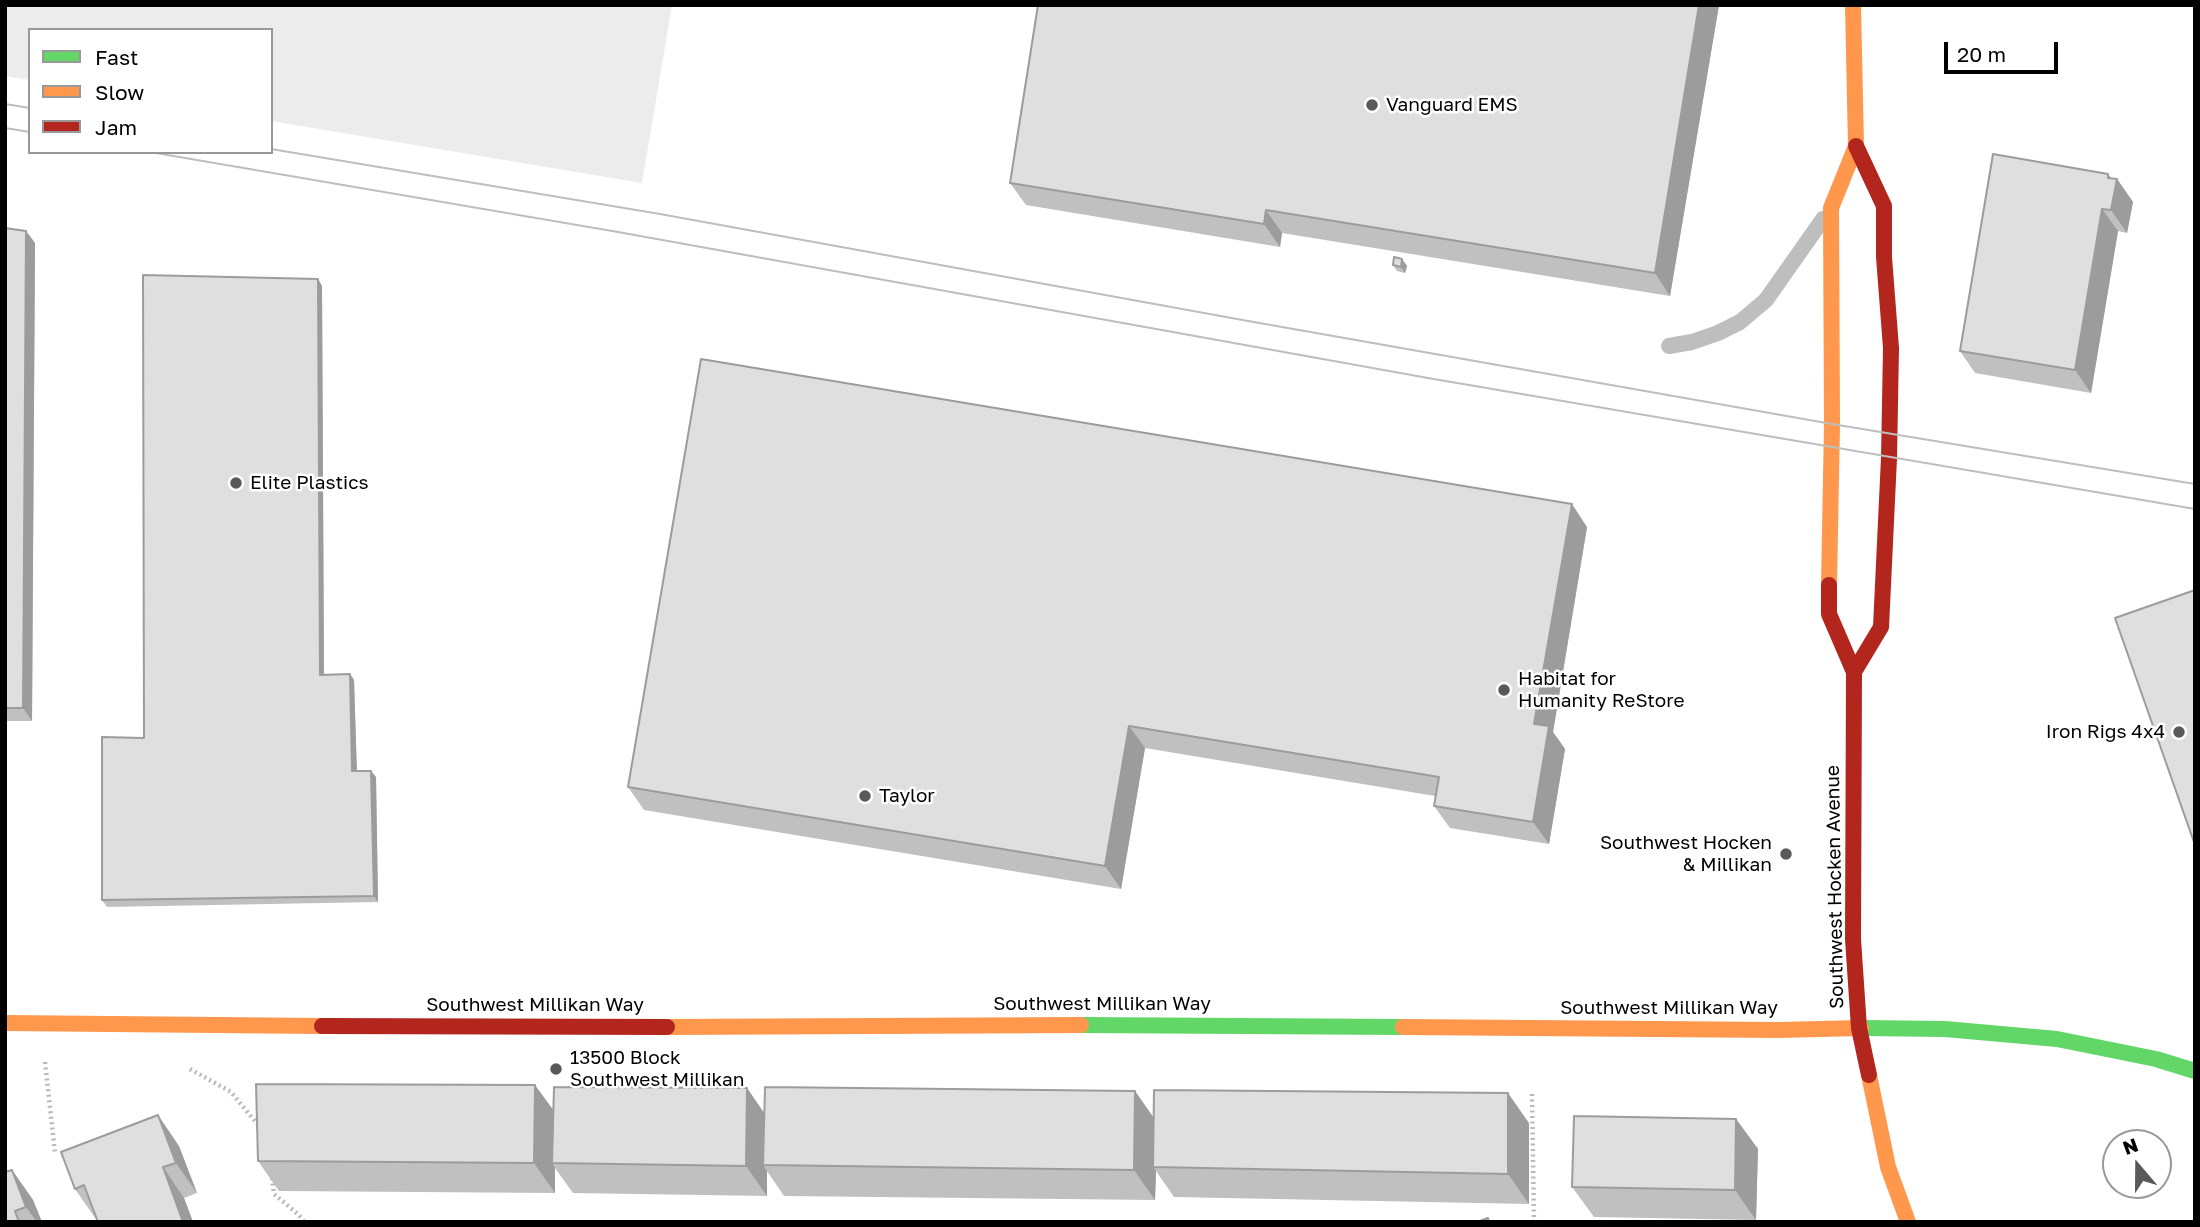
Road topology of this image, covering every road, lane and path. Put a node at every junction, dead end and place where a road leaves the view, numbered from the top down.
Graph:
1 (1853, 5) edge
2 (1856, 146) junction
3 (1831, 208) junction
4 (1669, 346) dead end
5 (1854, 672) junction
6 (5, 1023) edge
7 (41, 1023) junction
8 (1859, 1028) junction
9 (190, 1069) dead end
10 (2195, 1071) edge
11 (1532, 1094) dead end
12 (262, 1129) edge
13 (55, 1153) dead end
14 (271, 1173) edge
15 (304, 1222) edge
16 (1534, 1222) edge
17 (1908, 1222) edge

1 - 2 street, Southwest Hocken Avenue
2 - 3 street, Southwest Hocken Avenue
2 - 5 street, Southwest Hocken Avenue
3 - 4 lane
3 - 5 street, Southwest Hocken Avenue
5 - 8 street, Southwest Hocken Avenue
6 - 7 street, Southwest Millikan Way
7 - 8 street, Southwest Millikan Way
7 - 13 path
8 - 10 street, Southwest Millikan Way
8 - 17 street, Southwest Hocken Avenue
9 - 12 path
11 - 16 path
14 - 15 path

